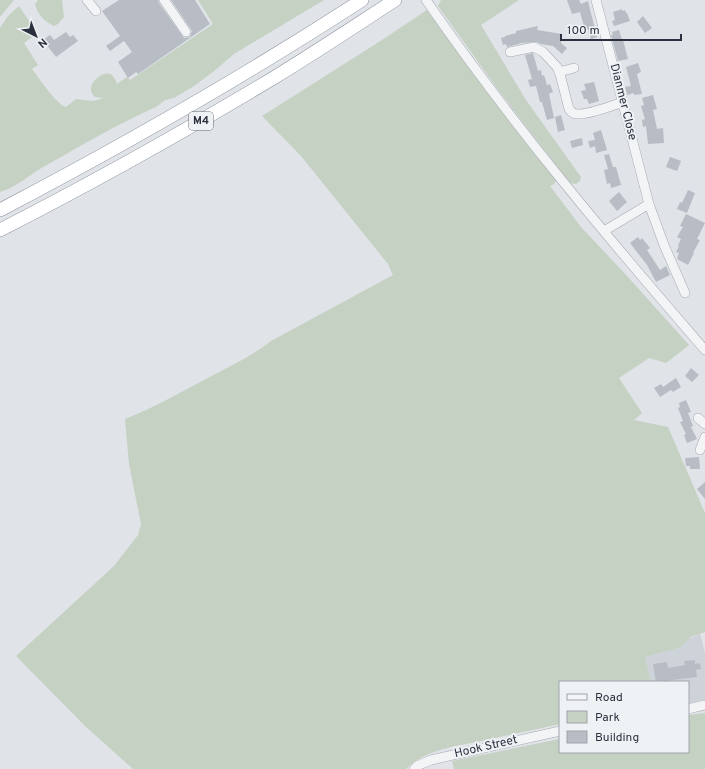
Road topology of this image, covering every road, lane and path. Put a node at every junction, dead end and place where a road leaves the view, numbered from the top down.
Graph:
1 (87, 0) edge
2 (164, 0) edge
3 (362, 0) edge
4 (395, 0) edge
5 (426, 0) edge
6 (596, 0) edge
7 (96, 11) dead end
8 (186, 32) dead end
9 (510, 52) dead end
10 (574, 68) dead end
11 (559, 72) junction
12 (623, 102) junction
13 (649, 204) junction
14 (0, 210) edge
15 (0, 230) edge
16 (604, 232) junction
17 (685, 293) dead end
18 (705, 350) edge
19 (705, 437) edge
20 (700, 450) dead end
21 (705, 705) edge
22 (689, 708) edge
23 (559, 731) edge
24 (414, 769) edge

1 - 7 street
2 - 8 street
3 - 14 highway, M4
4 - 15 highway, M4
5 - 16 street
6 - 12 street, Dianmer Close
9 - 11 street
10 - 11 street
11 - 12 street
12 - 13 street, Dianmer Close
13 - 16 street
13 - 17 street, Dianmer Close
16 - 18 street
19 - 20 street
21 - 22 street
23 - 24 street, Hook Street

